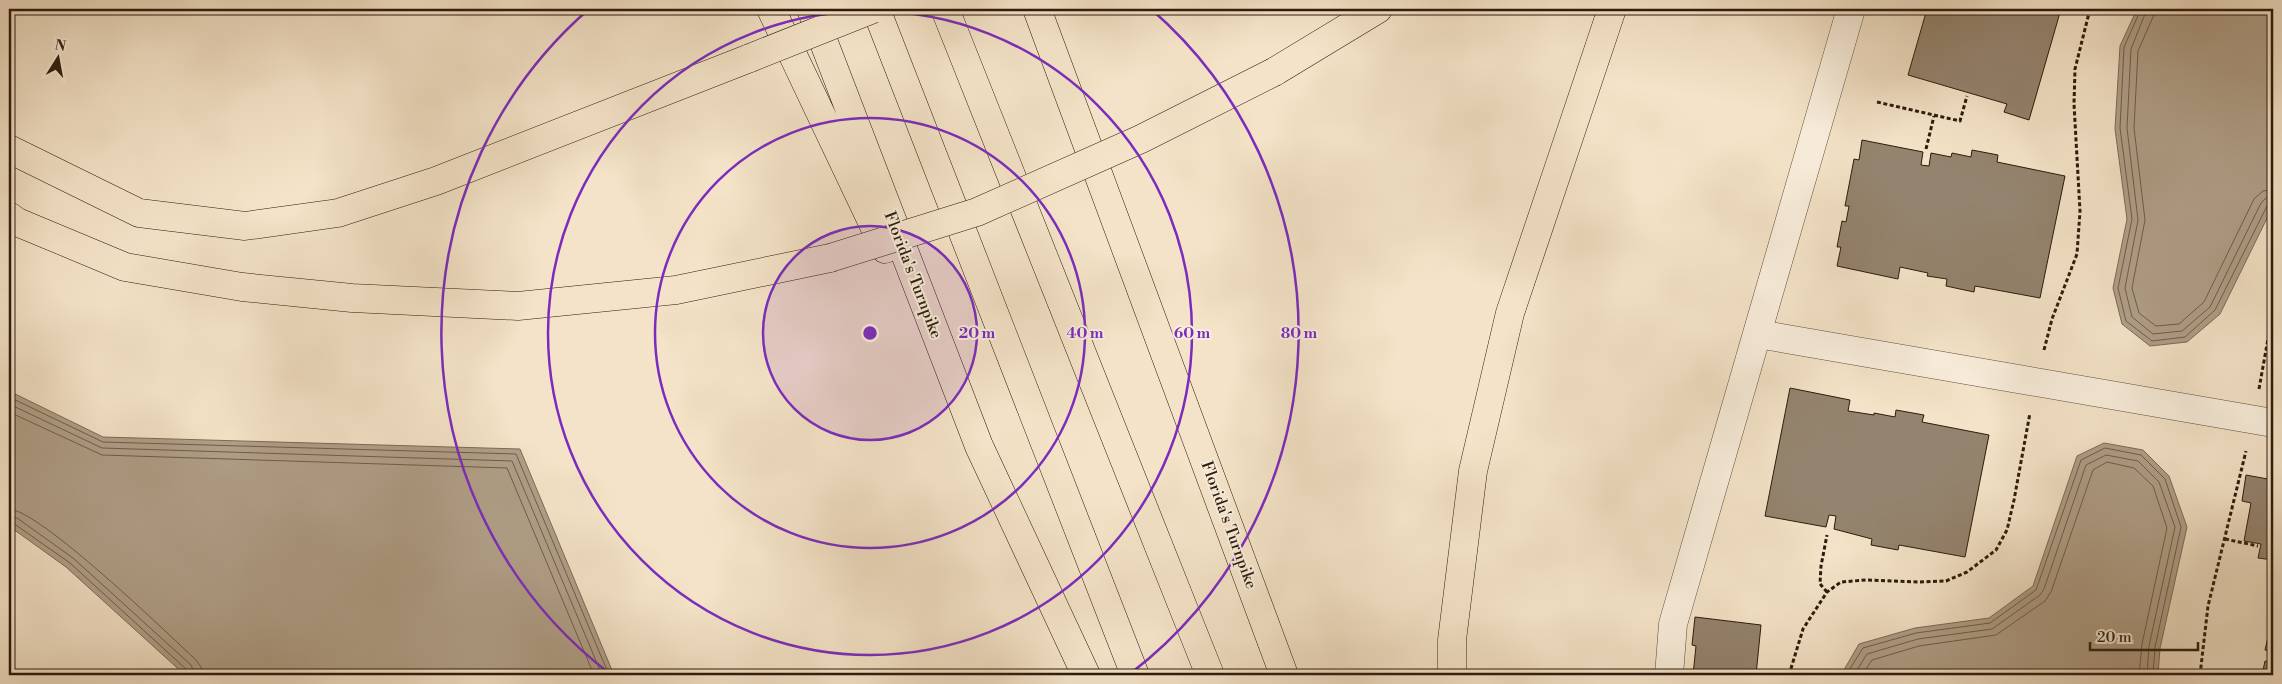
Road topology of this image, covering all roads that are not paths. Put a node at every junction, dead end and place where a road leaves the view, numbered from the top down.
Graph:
1 (771, 9) edge
2 (810, 9) edge
3 (875, 9) edge
4 (945, 9) edge
5 (1037, 9) edge
6 (1378, 9) edge
7 (1612, 9) edge
8 (1851, 9) edge
9 (9, 149) edge
10 (9, 216) edge
11 (1758, 334) junction
12 (2263, 421) edge
13 (979, 446) junction
14 (1086, 675) edge
15 (1134, 675) edge
16 (1210, 675) edge
17 (1284, 675) edge
18 (1452, 675) edge
19 (1670, 675) edge

1 - 13 highway
2 - 13 highway, Florida's Turnpike
3 - 9 highway, bridge
3 - 15 highway
4 - 16 highway
5 - 17 highway, Florida's Turnpike
6 - 10 highway, bridge
7 - 18 highway
8 - 11 street
11 - 12 street
11 - 19 street
13 - 14 highway, Florida's Turnpike

